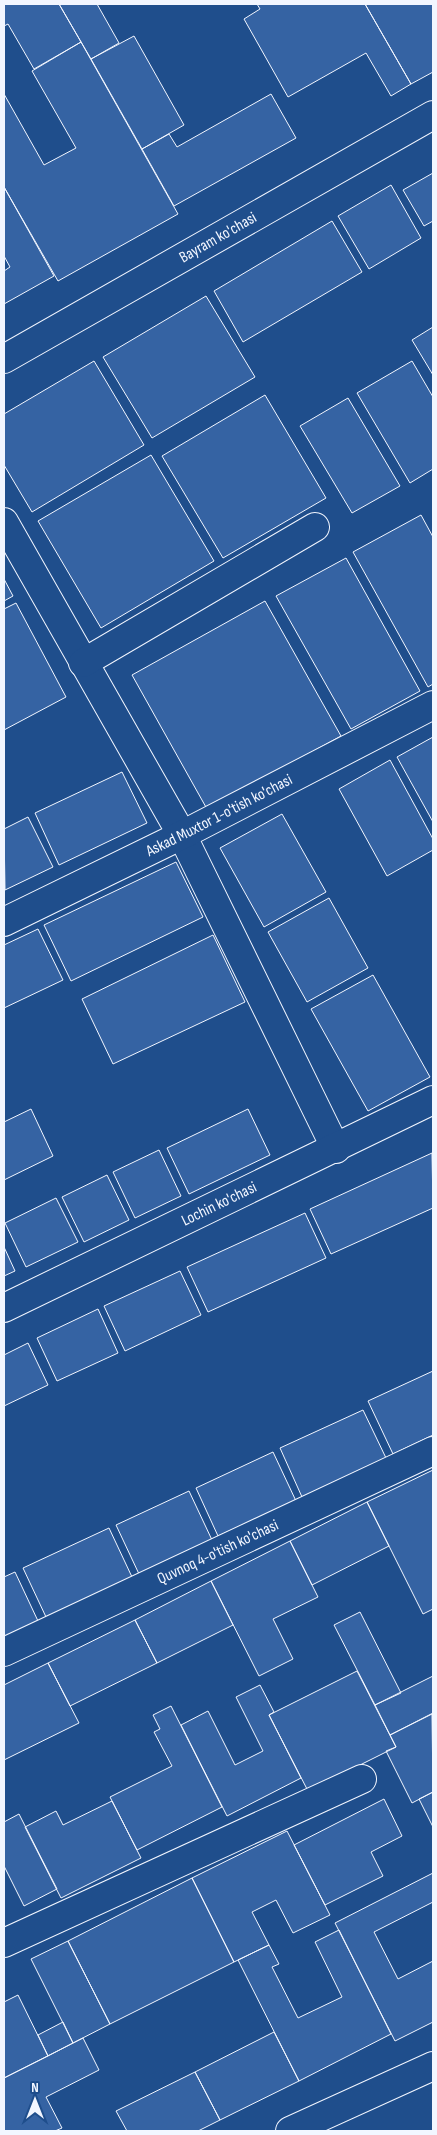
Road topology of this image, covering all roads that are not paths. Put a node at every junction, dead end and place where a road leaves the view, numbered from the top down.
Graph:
1 (433, 115) edge
2 (4, 359) edge
3 (4, 522) edge
4 (316, 527) dead end
5 (83, 662) junction
6 (433, 705) edge
7 (182, 835) junction
8 (4, 922) edge
9 (433, 1100) edge
10 (336, 1149) junction
11 (4, 1308) edge
12 (433, 1451) edge
13 (4, 1652) edge
14 (362, 1779) dead end
15 (4, 1944) edge
16 (433, 2066) edge
17 (290, 2131) edge

1 - 2 street, Bayram ko'chasi
3 - 5 street
4 - 5 street
5 - 7 street
6 - 7 street, Askad Muxtor 1-o'tish ko'chasi
7 - 8 street, Askad Muxtor 1-o'tish ko'chasi
7 - 10 street
9 - 10 street, Lochin ko'chasi
10 - 11 street, Lochin ko'chasi
12 - 13 street, Quvnoq 4-o'tish ko'chasi
14 - 15 street
16 - 17 street

